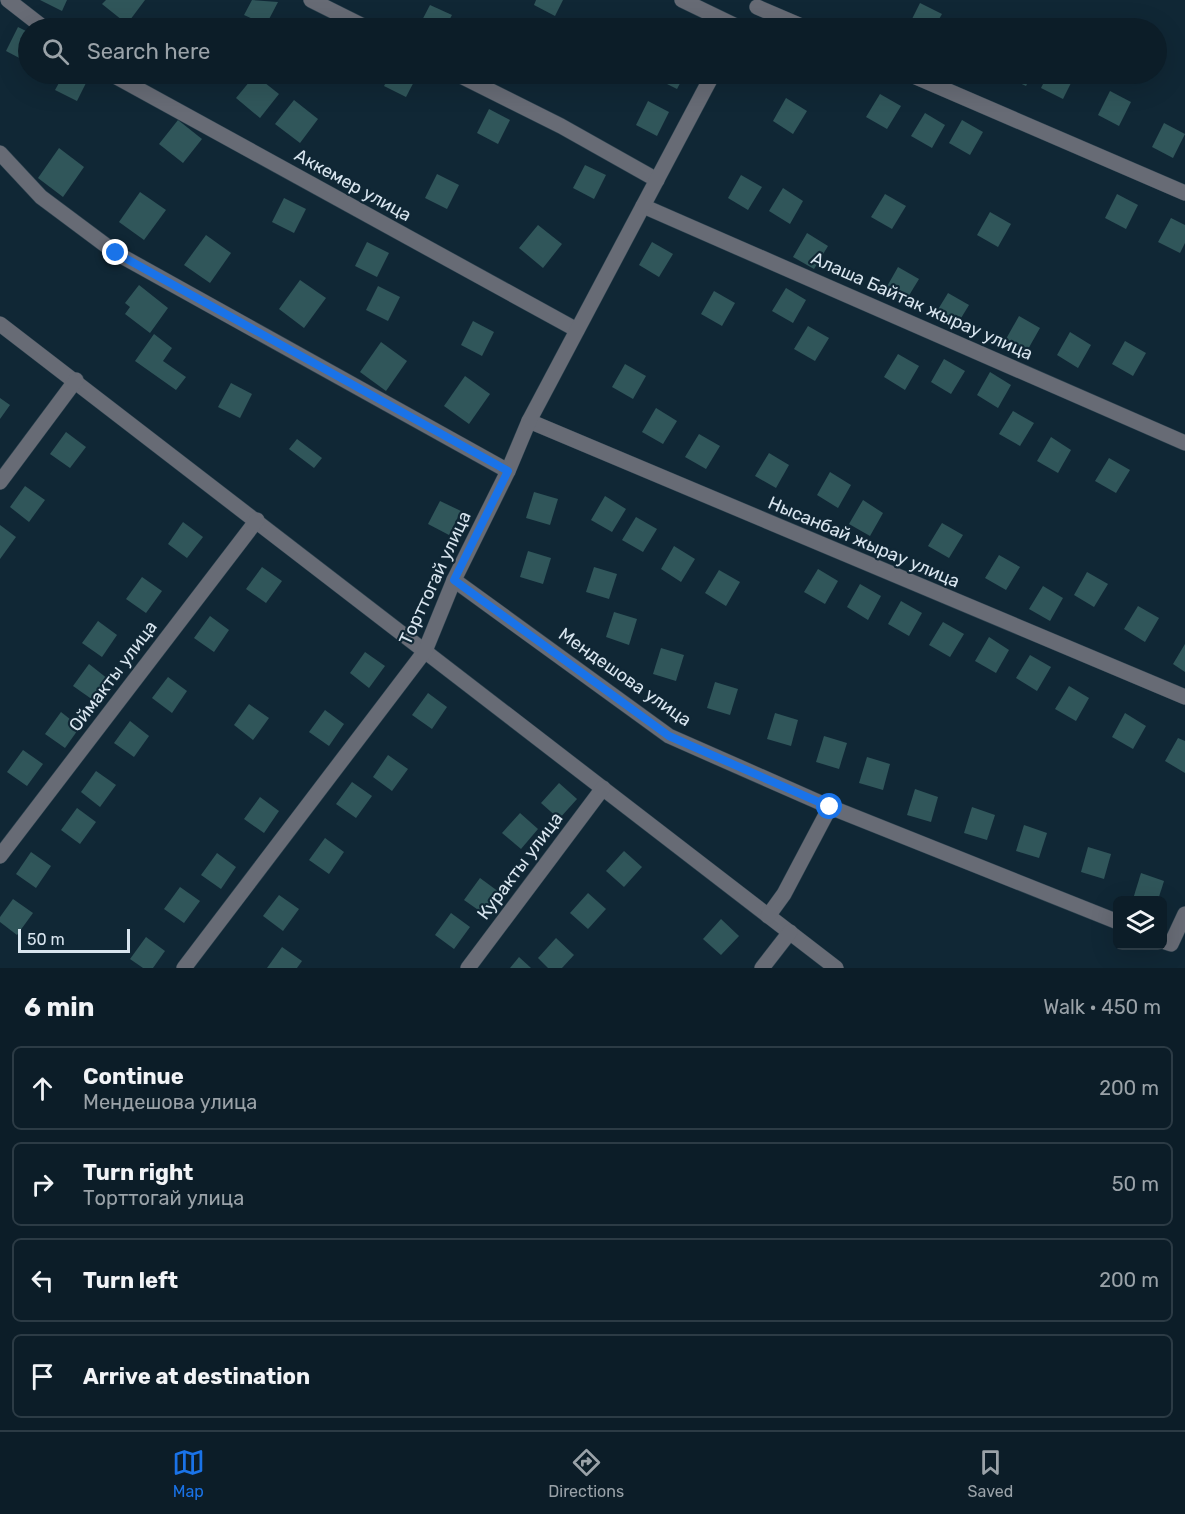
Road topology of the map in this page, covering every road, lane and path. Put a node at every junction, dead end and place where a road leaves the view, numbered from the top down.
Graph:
1 (8, 0) edge
2 (311, 0) edge
3 (682, 0) edge
4 (759, 4) edge
5 (31, 18) edge
6 (348, 18) edge
7 (717, 18) edge
8 (746, 18) edge
9 (786, 18) edge
10 (129, 84) edge
11 (477, 84) edge
12 (708, 84) edge
13 (932, 84) edge
14 (0, 153) edge
15 (657, 180) junction
16 (1185, 193) edge
17 (643, 206) junction
18 (0, 324) edge
19 (577, 330) junction
20 (76, 380) junction
21 (529, 421) junction
22 (1185, 443) edge
23 (508, 471) junction
24 (0, 482) edge
25 (257, 520) junction
26 (454, 580) junction
27 (425, 651) junction
28 (1185, 697) edge
29 (603, 788) junction
30 (830, 807) junction
31 (0, 856) edge
32 (1185, 914) edge
33 (768, 916) junction
34 (1113, 920) edge
35 (790, 932) junction
36 (1167, 942) edge
37 (184, 968) edge
38 (468, 968) edge
39 (762, 968) edge
40 (836, 968) edge

1 - 5 street
2 - 6 street
3 - 7 street
4 - 8 street
4 - 9 street
10 - 19 street, Аккемер улица
11 - 15 street
12 - 15 street, Торттогай улица
13 - 16 street
14 - 23 street
15 - 17 street, Торттогай улица
17 - 19 street, Торттогай улица
17 - 22 street, Алаша Байтак жырау улица
18 - 20 street
19 - 21 street, Торттогай улица
20 - 24 street
20 - 25 street
21 - 23 street, Торттогай улица
21 - 28 street, Нысанбай жырау улица
23 - 26 street, Торттогай улица
25 - 27 street
25 - 31 street, Оймакты улица
26 - 27 street, Торттогай улица
26 - 30 street, Мендешова улица
27 - 29 street
27 - 37 street, Торттогай улица
29 - 33 street
29 - 38 street, Куракты улица
30 - 33 street
30 - 34 street, Мендешова улица
32 - 36 street
33 - 35 street
35 - 39 street
35 - 40 street

